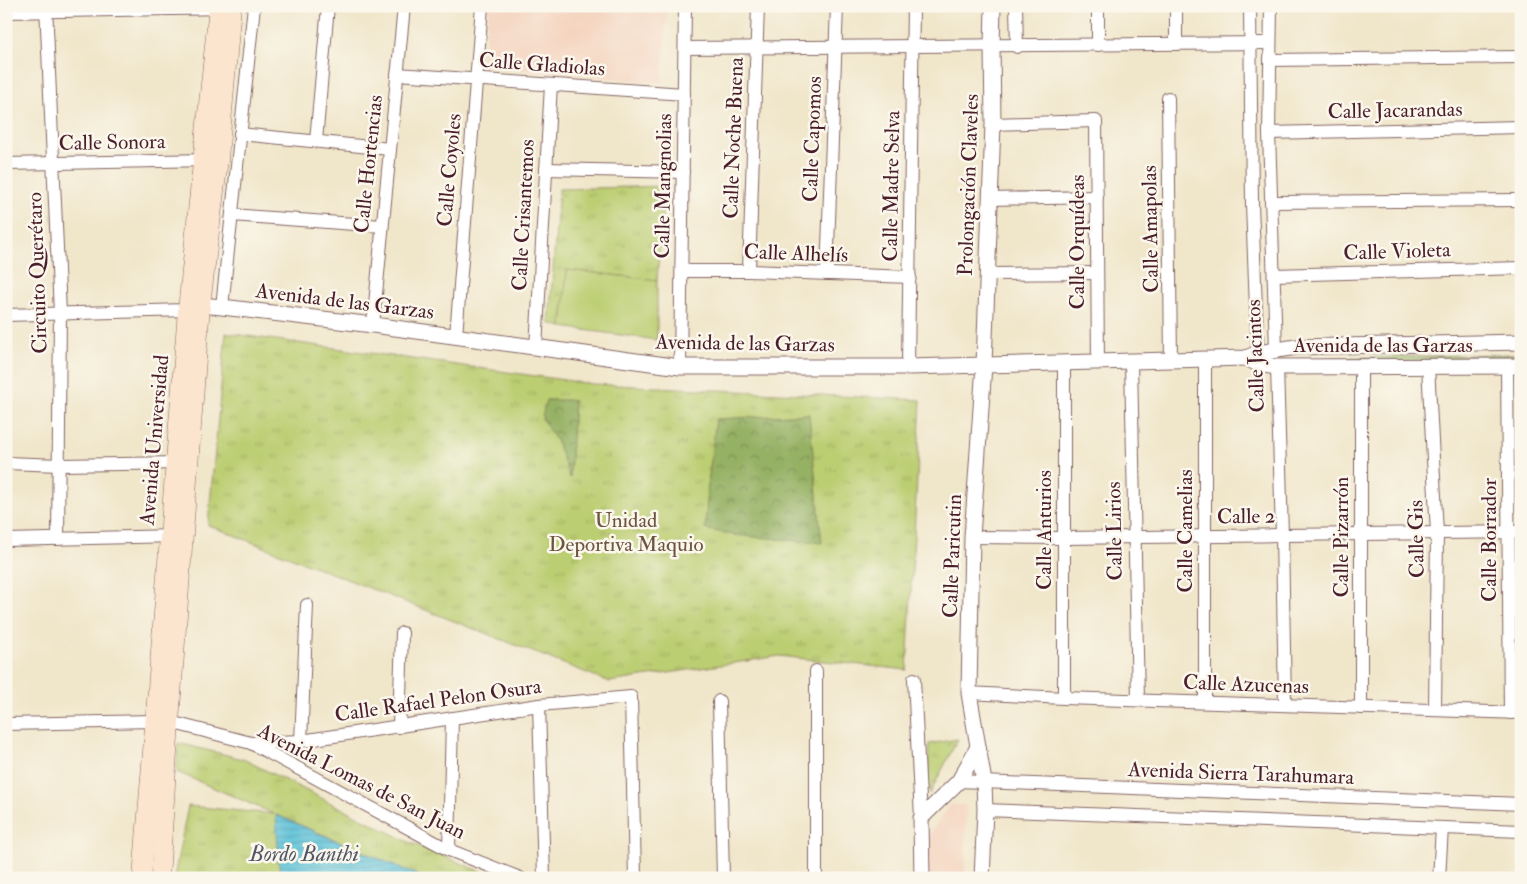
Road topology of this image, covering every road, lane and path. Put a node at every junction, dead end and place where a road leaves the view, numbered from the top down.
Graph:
1 (254, 6) edge
2 (328, 6) edge
3 (404, 6) edge
4 (482, 6) edge
5 (685, 6) edge
6 (758, 6) edge
7 (837, 6) edge
8 (913, 6) edge
9 (993, 6) edge
10 (1016, 6) edge
11 (1098, 6) edge
12 (1176, 6) edge
13 (1250, 6) edge
14 (1271, 6) edge
15 (225, 7) edge
16 (46, 9) edge
17 (6, 12) edge
18 (1176, 44) junction
19 (1250, 44) junction
20 (1269, 44) junction
21 (1098, 45) junction
22 (913, 46) junction
23 (992, 46) junction
24 (835, 47) junction
25 (1017, 47) junction
26 (685, 48) junction
27 (756, 48) junction
28 (1521, 57) edge
29 (1270, 60) junction
30 (397, 74) junction
31 (476, 80) junction
32 (550, 85) junction
33 (684, 94) junction
34 (1168, 98) dead end
35 (993, 124) junction
36 (1521, 127) edge
37 (1270, 133) junction
38 (240, 134) junction
39 (316, 141) junction
40 (390, 149) junction
41 (210, 159) junction
42 (53, 163) junction
43 (6, 164) edge
44 (546, 169) junction
45 (683, 172) junction
46 (1096, 197) junction
47 (990, 199) junction
48 (1521, 200) edge
49 (1271, 202) junction
50 (232, 215) junction
51 (382, 226) junction
52 (1521, 268) edge
53 (682, 271) junction
54 (749, 271) junction
55 (1097, 273) junction
56 (827, 274) junction
57 (987, 274) junction
58 (1274, 275) junction
59 (910, 277) junction
60 (194, 307) junction
61 (222, 307) junction
62 (60, 314) junction
63 (6, 315) edge
64 (373, 325) junction
65 (456, 336) junction
66 (1521, 342) edge
67 (536, 348) junction
68 (1276, 350) junction
69 (1254, 358) junction
70 (1205, 359) junction
71 (1171, 360) junction
72 (1098, 362) junction
73 (1131, 362) junction
74 (1064, 363) junction
75 (984, 366) junction
76 (1360, 366) junction
77 (1428, 366) junction
78 (1514, 366) edge
79 (680, 367) junction
80 (908, 367) junction
81 (1277, 367) junction
82 (6, 463) edge
83 (183, 463) junction
84 (60, 465) junction
85 (1515, 532) edge
86 (1437, 533) junction
87 (1361, 534) junction
88 (1282, 535) junction
89 (176, 536) junction
90 (1205, 536) junction
91 (972, 537) junction
92 (1134, 537) junction
93 (1064, 538) junction
94 (58, 539) junction
95 (6, 540) edge
96 (306, 605) dead end
97 (402, 633) dead end
98 (816, 671) dead end
99 (914, 679) dead end
100 (969, 693) junction
101 (1064, 698) junction
102 (1138, 700) junction
103 (719, 701) dead end
104 (1205, 702) junction
105 (539, 705) junction
106 (1285, 705) junction
107 (1361, 708) junction
108 (1435, 710) junction
109 (1515, 713) edge
110 (452, 718) junction
111 (162, 722) junction
112 (6, 724) edge
113 (400, 726) junction
114 (302, 741) junction
115 (251, 743) junction
116 (978, 747) junction
117 (959, 781) junction
118 (984, 782) junction
119 (1521, 804) edge
120 (985, 810) junction
121 (921, 818) junction
122 (1442, 828) junction
123 (1521, 831) edge
124 (449, 850) junction
125 (142, 878) edge
126 (160, 878) edge
127 (520, 878) edge
128 (544, 878) edge
129 (634, 878) edge
130 (723, 878) edge
131 (816, 878) edge
132 (922, 878) edge
133 (982, 878) edge
134 (1439, 878) edge

1 - 38 street
2 - 39 street
3 - 30 street, Calle Hortencias
4 - 31 street, Calle Coyoles
5 - 26 street, Calle Mangnolias
6 - 27 street, Calle Noche Buena
7 - 24 street, Calle Capomos
8 - 22 street, Calle Madre Selva
9 - 23 street, Prolongación Claveles
10 - 25 street
11 - 21 street
12 - 18 street
13 - 19 street, Calle Jacintos
14 - 20 street, Calle Jacintos
15 - 16 street
15 - 41 main road, Avenida Universidad
16 - 17 street
16 - 42 street, Circuito Querétaro
18 - 19 street
18 - 21 street
19 - 20 street
19 - 69 street, Calle Jacintos
20 - 29 street, Calle Jacintos
21 - 25 street
22 - 23 street
22 - 24 street
22 - 59 street, Calle Madre Selva
23 - 25 street
23 - 35 street, Prolongación Claveles
24 - 27 street
24 - 56 street, Calle Capomos
26 - 27 street
26 - 33 street, Calle Mangnolias
27 - 54 street, Calle Noche Buena
28 - 29 street
29 - 37 street, Calle Jacintos
30 - 31 street, Calle Gladiolas
30 - 40 street, Calle Hortencias
31 - 32 street, Calle Gladiolas
31 - 65 street, Calle Coyoles
32 - 33 street, Calle Gladiolas
32 - 44 street, Calle Crisantemos
33 - 45 street, Calle Mangnolias
34 - 71 street, Calle Amapolas
35 - 46 street, Calle Orquídeas
35 - 47 street, Prolongación Claveles
36 - 37 street, Calle Jacarandas
37 - 49 street, Calle Jacintos
38 - 39 street
38 - 50 street
39 - 40 street
40 - 51 street, Calle Hortencias
41 - 42 street, Calle Sonora
41 - 60 main road, Avenida Universidad
42 - 43 street, Calle Sonora
42 - 62 street, Circuito Querétaro
44 - 45 street
44 - 67 street, Calle Crisantemos
45 - 53 street, Calle Mangnolias
46 - 47 street
46 - 55 street, Calle Orquídeas
47 - 57 street, Prolongación Claveles
48 - 49 street
49 - 58 street, Calle Jacintos
50 - 51 street
50 - 61 street
51 - 64 street, Calle Hortencias
52 - 58 street, Calle Violeta
53 - 54 street, Calle Alhelís
53 - 79 street, Calle Mangnolias
54 - 56 street, Calle Alhelís
55 - 57 street
55 - 72 street, Calle Orquídeas
56 - 59 street, Calle Alhelís
57 - 75 street, Prolongación Claveles
58 - 68 street, Calle Jacintos
59 - 80 street, Calle Madre Selva
60 - 61 street, Avenida de las Garzas
60 - 62 street
60 - 83 main road, Avenida Universidad
61 - 64 street, Avenida de las Garzas
62 - 63 street
62 - 84 street, Circuito Querétaro
64 - 65 street, Avenida de las Garzas
65 - 67 street, Avenida de las Garzas
66 - 68 street, Avenida de las Garzas
67 - 79 street, Avenida de las Garzas
68 - 69 street, Avenida de las Garzas
68 - 81 street, Calle Jacintos
69 - 70 street, Avenida de las Garzas
69 - 81 street, Avenida de las Garzas
70 - 71 street, Avenida de las Garzas
70 - 90 street, Calle Camelias
71 - 73 street, Avenida de las Garzas
72 - 73 street, Avenida de las Garzas
72 - 74 street, Avenida de las Garzas
73 - 92 street, Calle Lirios
74 - 75 street, Avenida de las Garzas
74 - 93 street, Calle Anturios
75 - 80 street, Avenida de las Garzas
75 - 91 street, Calle Paricutin
76 - 77 street, Avenida de las Garzas
76 - 81 street, Avenida de las Garzas
76 - 87 street, Calle Pizarrón
77 - 78 street, Avenida de las Garzas
77 - 86 street, Calle Gis
78 - 85 street, Calle Borrador
79 - 80 street, Avenida de las Garzas
81 - 88 street, Calle Jacintos
82 - 84 street
83 - 84 street
83 - 89 main road, Avenida Universidad
84 - 94 street, Circuito Querétaro
85 - 86 street, Calle 2
85 - 109 street, Calle Borrador
86 - 87 street, Calle 2
86 - 108 street, Calle Gis
87 - 88 street, Calle 2
87 - 107 street, Calle Pizarrón
88 - 90 street, Calle 2
88 - 106 street, Calle Jacintos
89 - 94 street
89 - 111 main road, Avenida Universidad
90 - 92 street, Calle 2
90 - 104 street, Calle Camelias
91 - 93 street, Calle 2
91 - 100 street, Calle Paricutin
92 - 93 street, Calle 2
92 - 102 street, Calle Lirios
93 - 101 street, Calle Anturios
94 - 95 street
96 - 114 street
97 - 113 street
98 - 131 street
99 - 121 street
100 - 101 street, Calle Azucenas
100 - 116 street, Calle Paricutin
101 - 102 street, Calle Azucenas
102 - 104 street, Calle Azucenas
103 - 130 street
104 - 106 street, Calle Azucenas
105 - 110 street, Calle Rafael Pelon Osura
105 - 128 street
105 - 129 street, Calle Rafael Pelon Osura
106 - 107 street, Calle Azucenas
107 - 108 street, Calle Azucenas
108 - 109 street, Calle Azucenas
110 - 113 street, Calle Rafael Pelon Osura
110 - 124 street
111 - 112 street, Avenida Lomas de San Juan
111 - 115 street, Avenida Lomas de San Juan
111 - 125 main road, Avenida Universidad
111 - 126 main road, Avenida Universidad
113 - 114 street, Calle Rafael Pelon Osura
114 - 115 street, Calle Rafael Pelon Osura
115 - 124 street, Avenida Lomas de San Juan
116 - 117 street
116 - 118 street, Calle Paricutin
117 - 118 street, Avenida Sierra Tarahumara
117 - 121 street
118 - 119 street, Avenida Sierra Tarahumara
118 - 120 street, Calle Paricutin
120 - 122 street
120 - 133 street, Calle Paricutin
121 - 132 street
122 - 123 street
122 - 134 street
124 - 127 street, Avenida Lomas de San Juan

